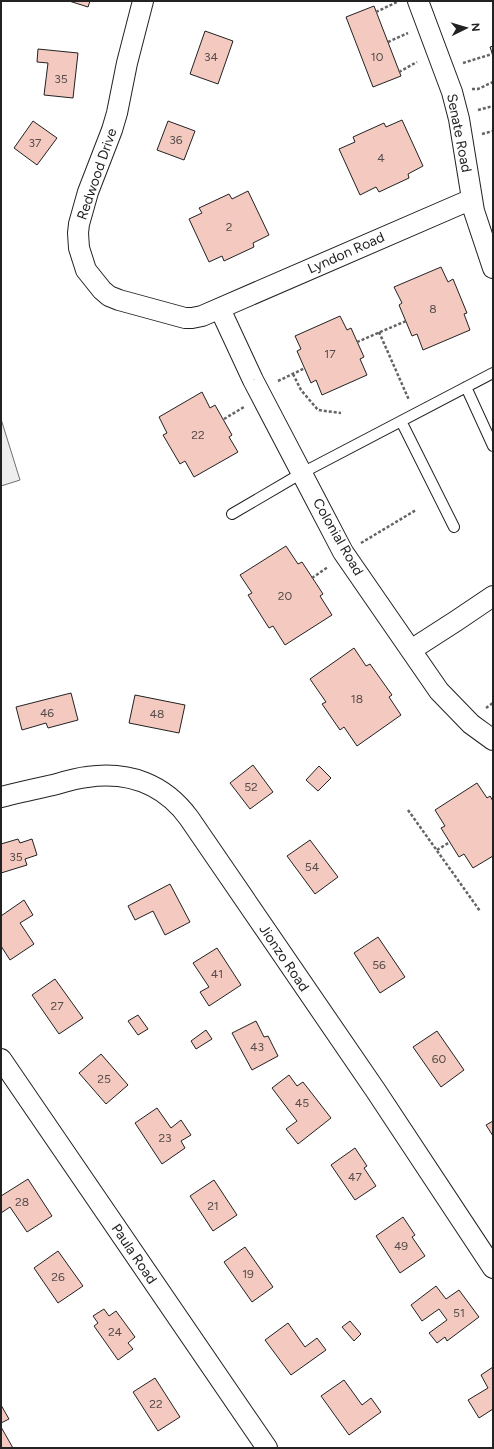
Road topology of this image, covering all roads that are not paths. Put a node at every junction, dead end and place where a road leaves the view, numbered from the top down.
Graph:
1 (143, 1) edge
2 (418, 1) edge
3 (472, 199) junction
4 (493, 268) edge
5 (220, 309) junction
6 (493, 373) edge
7 (466, 387) junction
8 (401, 421) junction
9 (493, 446) edge
10 (302, 473) junction
11 (232, 514) dead end
12 (454, 527) dead end
13 (493, 596) edge
14 (411, 650) junction
15 (493, 740) edge
16 (1, 797) edge
17 (1, 1059) edge
18 (493, 1268) edge
19 (267, 1448) edge

1 - 5 street, Redwood Drive
2 - 3 street, Senate Road
3 - 4 street, Senate Road
3 - 5 street, Lyndon Road
5 - 10 street, Colonial Road
6 - 7 lane
7 - 8 lane
7 - 9 lane
8 - 10 lane
8 - 12 lane
10 - 11 lane
10 - 14 street, Colonial Road
13 - 14 street
14 - 15 street, Colonial Road
16 - 18 street, Jionzo Road
17 - 19 street, Paula Road

